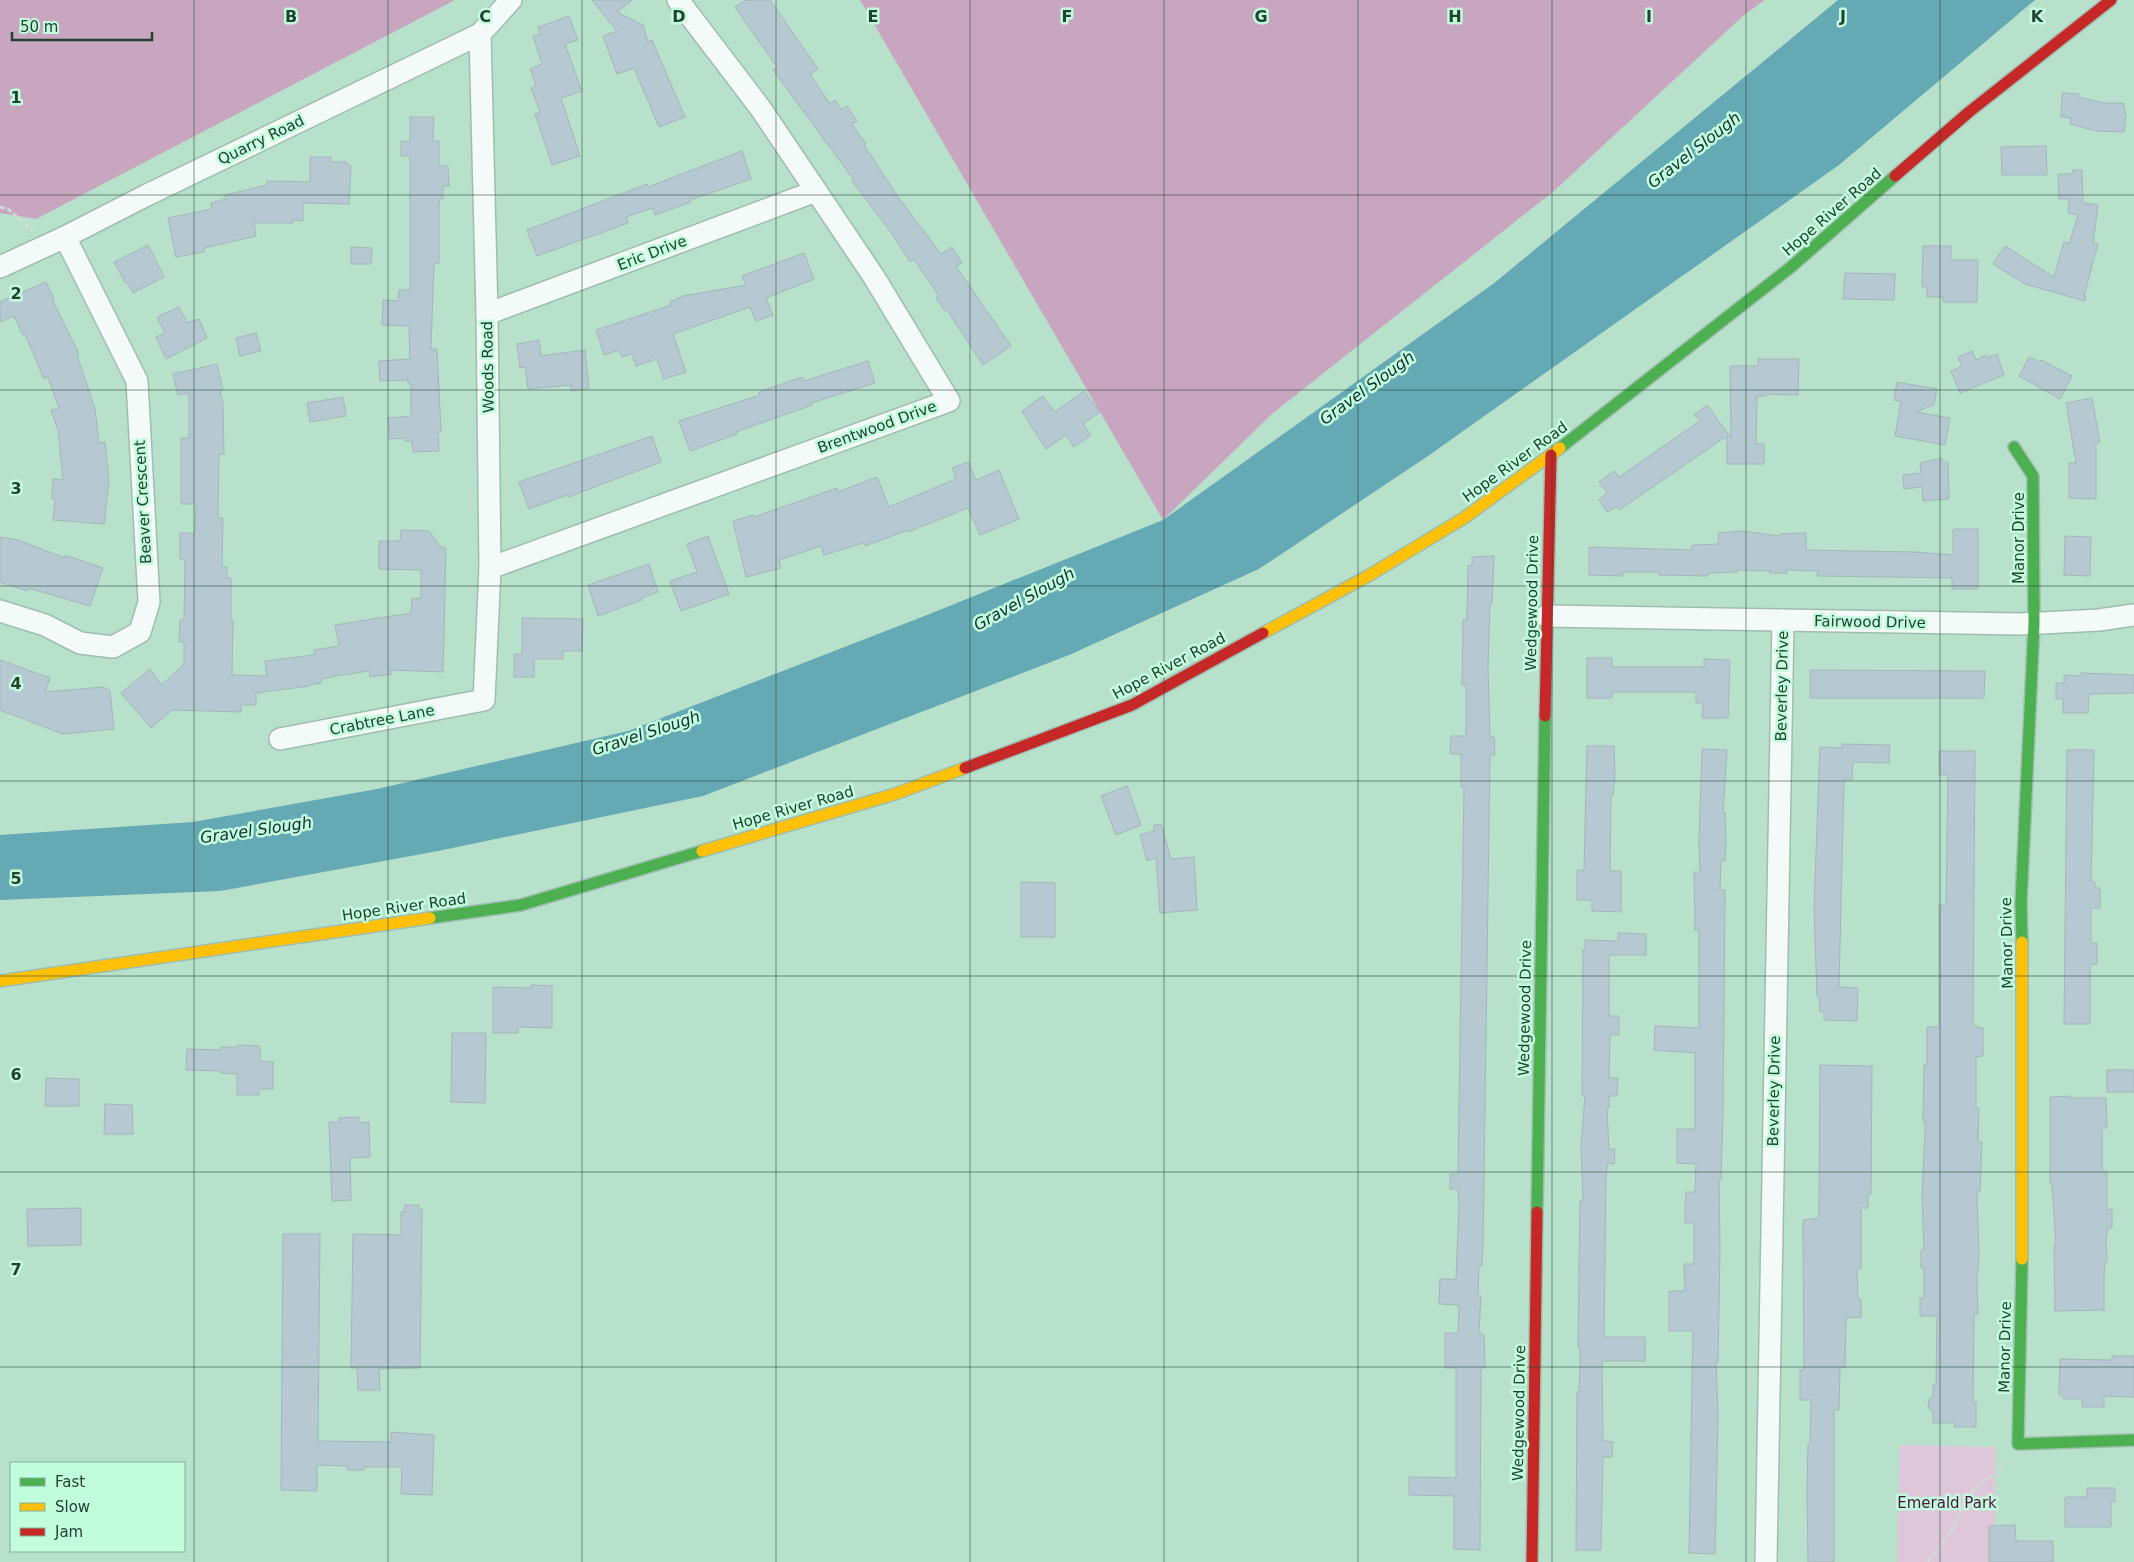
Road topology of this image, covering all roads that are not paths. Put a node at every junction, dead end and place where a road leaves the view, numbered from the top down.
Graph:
1 (512, 0) edge
2 (678, 0) edge
3 (2111, 0) edge
4 (480, 34) junction
5 (816, 191) junction
6 (57, 241) junction
7 (0, 267) edge
8 (487, 314) junction
9 (2014, 447) dead end
10 (1551, 455) junction
11 (490, 568) junction
12 (0, 611) edge
13 (2134, 615) edge
14 (1546, 616) junction
15 (1783, 620) junction
16 (2034, 624) junction
17 (484, 700) joint
18 (280, 739) dead end
19 (0, 981) edge
20 (2134, 1440) edge
21 (1532, 1562) edge
22 (1766, 1562) edge

1 - 4 street, Quarry Road
2 - 5 street, Brentwood Drive
3 - 10 street, Hope River Road
4 - 6 street, Quarry Road
4 - 8 street, Woods Road
5 - 8 street, Eric Drive
5 - 11 street, Brentwood Drive
6 - 7 street, Quarry Road
6 - 12 street, Beaver Crescent
8 - 11 street, Woods Road
9 - 16 street, Manor Drive
10 - 14 street, Wedgewood Drive
10 - 19 street, Hope River Road
11 - 17 street, Woods Road
13 - 16 street, Fairwood Drive
14 - 15 street, Fairwood Drive
14 - 21 street, Wedgewood Drive
15 - 16 street, Fairwood Drive
15 - 22 street, Beverley Drive
16 - 20 street, Manor Drive
17 - 18 street, Crabtree Lane

